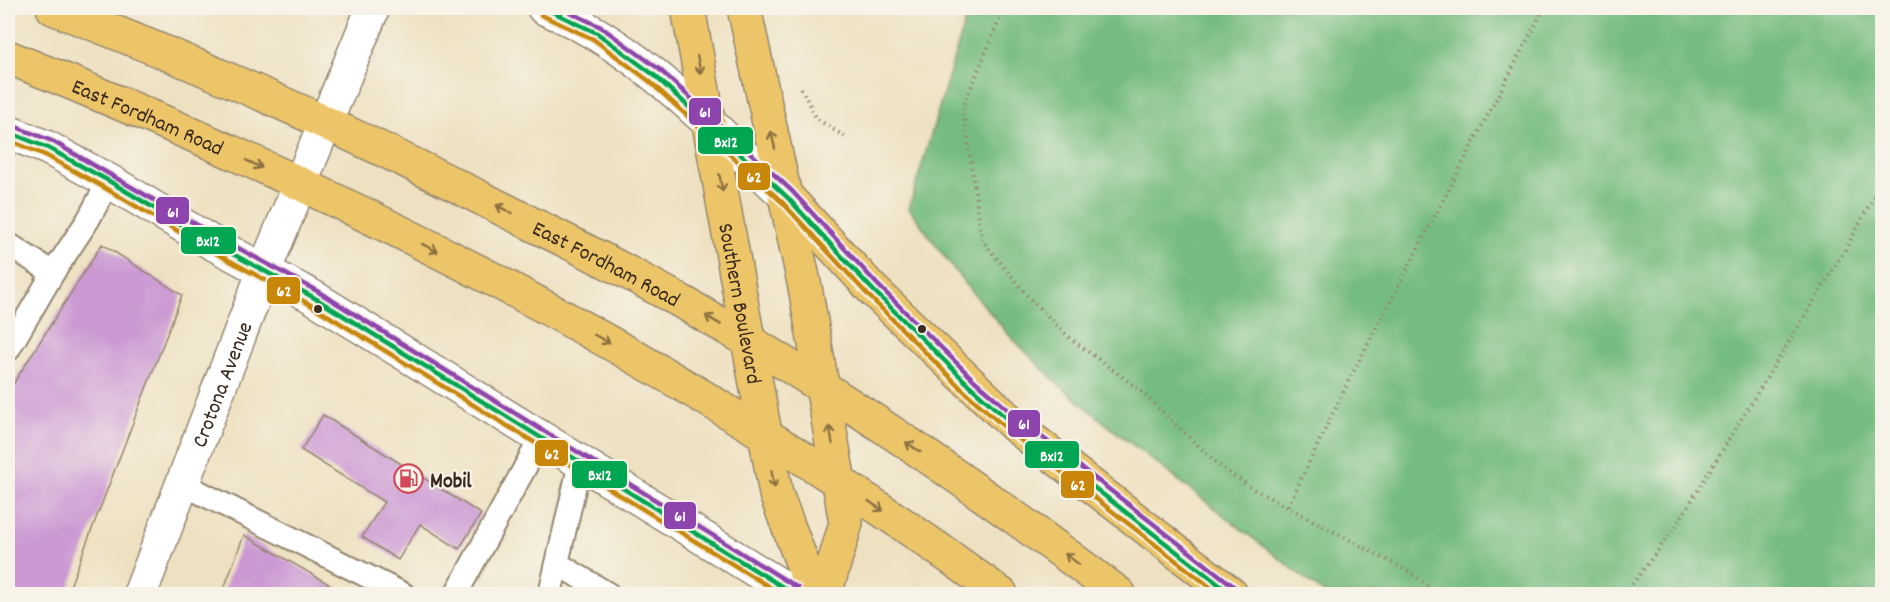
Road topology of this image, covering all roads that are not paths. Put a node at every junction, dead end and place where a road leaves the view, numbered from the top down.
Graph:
1 (53, 8) edge
2 (373, 8) edge
3 (544, 8) edge
4 (688, 8) edge
5 (744, 8) edge
6 (8, 57) edge
7 (710, 126) junction
8 (8, 132) edge
9 (109, 180) junction
10 (787, 197) junction
11 (8, 244) edge
12 (264, 271) junction
13 (53, 273) junction
14 (8, 350) edge
15 (541, 438) junction
16 (580, 463) junction
17 (183, 484) junction
18 (558, 564) junction
19 (140, 594) edge
20 (403, 594) edge
21 (456, 594) edge
22 (550, 594) edge
23 (608, 594) edge
24 (794, 594) edge
25 (814, 594) edge
26 (825, 594) edge
27 (1001, 594) edge
28 (1119, 594) edge
29 (1231, 594) edge

28 -> 1 main road, East Fordham Road
2 - 12 street, Crotona Avenue
3 - 7 street
4 -> 7 main road, Southern Boulevard
10 -> 5 main road
6 -> 27 main road, East Fordham Road
7 - 10 street
7 -> 25 main road, Southern Boulevard
8 - 9 street
9 - 12 street
9 - 13 lane
26 -> 10 main road
10 - 29 main road
11 - 13 lane
12 - 15 street
12 - 17 street, Crotona Avenue
13 - 14 lane
15 - 16 street
15 - 21 lane
16 - 18 lane
16 - 24 street
17 - 19 street, Crotona Avenue
17 - 20 lane
18 - 22 lane
18 - 23 lane

